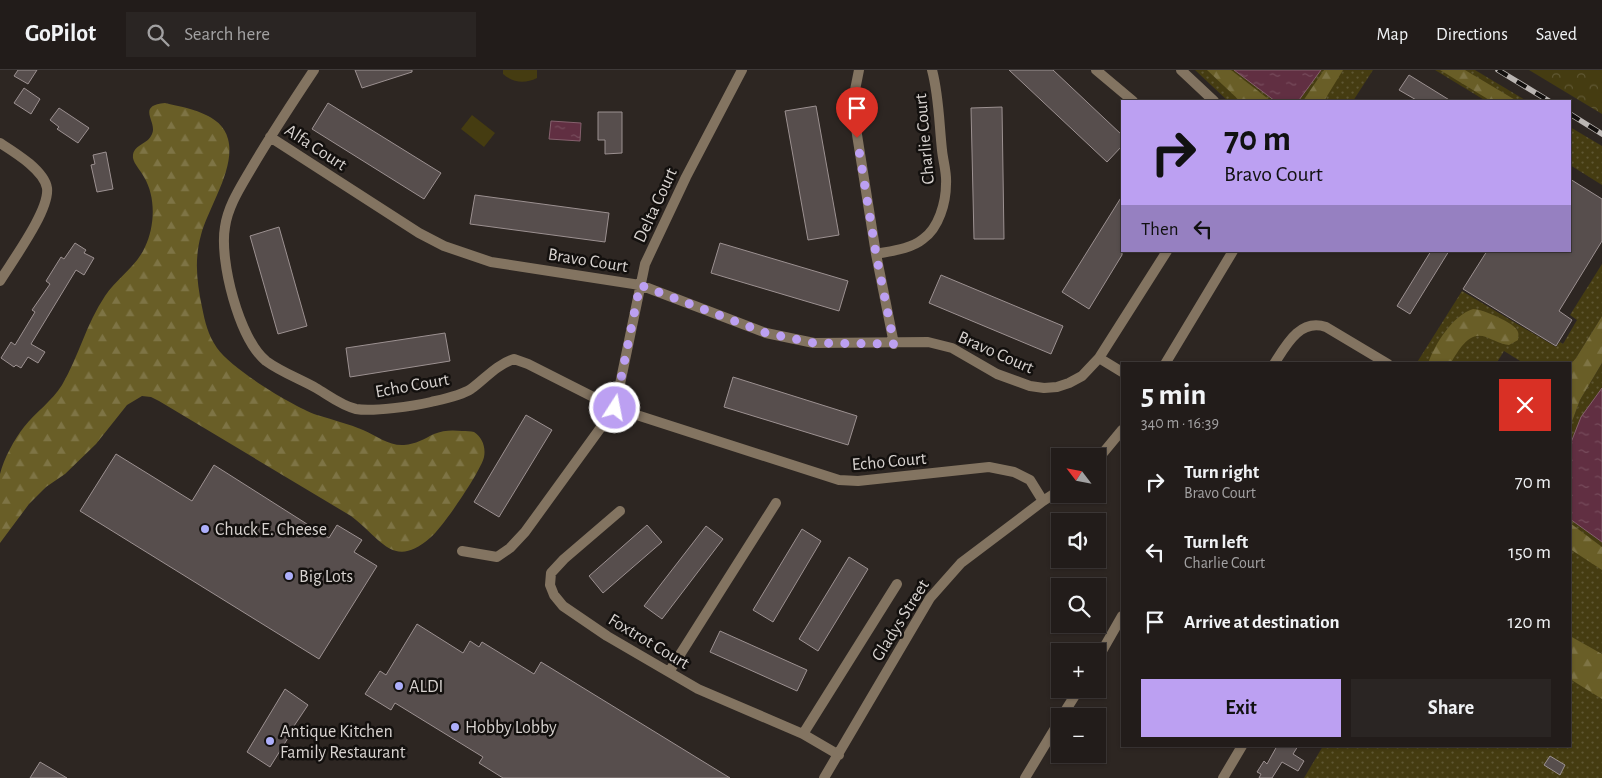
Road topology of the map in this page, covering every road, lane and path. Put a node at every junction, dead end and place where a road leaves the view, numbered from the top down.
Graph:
1 (314, 70) edge
2 (742, 70) edge
3 (859, 70) edge
4 (932, 70) edge
5 (1096, 70) edge
6 (1181, 70) edge
7 (1132, 100) edge
8 (1213, 100) edge
9 (270, 137) junction
10 (0, 143) edge
11 (361, 195) joint
12 (1166, 252) edge
13 (1232, 252) edge
14 (876, 254) junction
15 (0, 281) edge
16 (640, 285) junction
17 (894, 344) junction
18 (1100, 358) junction
19 (1165, 362) edge
20 (1275, 362) edge
21 (1385, 362) edge
22 (1121, 371) edge
23 (615, 408) junction
24 (1121, 431) edge
25 (1106, 449) edge
26 (1051, 496) edge
27 (1043, 501) junction
28 (776, 503) dead end
29 (620, 511) dead end
30 (462, 551) dead end
31 (897, 584) dead end
32 (1121, 618) edge
33 (1106, 644) edge
34 (669, 672) junction
35 (803, 734) junction
36 (1051, 735) edge
37 (1241, 747) edge
38 (839, 755) junction
39 (824, 778) edge
40 (1025, 778) edge
41 (1223, 778) edge

1 - 9 street, Alfa Court
2 - 16 street, Delta Court
3 - 14 street
4 - 14 street, Charlie Court
5 - 7 street
6 - 8 street
9 - 11 street, Alfa Court
9 - 23 street, Echo Court
10 - 15 street
11 - 16 street, Bravo Court
12 - 18 street
13 - 19 street
14 - 17 street
16 - 17 street, Bravo Court
16 - 23 street, Delta Court
17 - 18 street, Bravo Court
18 - 22 street
20 - 21 street
23 - 27 street, Echo Court
23 - 30 street, Delta Court
24 - 25 street
26 - 27 street, Gladys Street
27 - 38 street, Gladys Street
28 - 34 street
29 - 34 street, Foxtrot Court
31 - 35 street, Gladys Street
32 - 33 street
34 - 35 street, Foxtrot Court
35 - 38 street, Foxtrot Court
36 - 40 street
37 - 41 street
38 - 39 street, Gladys Street

